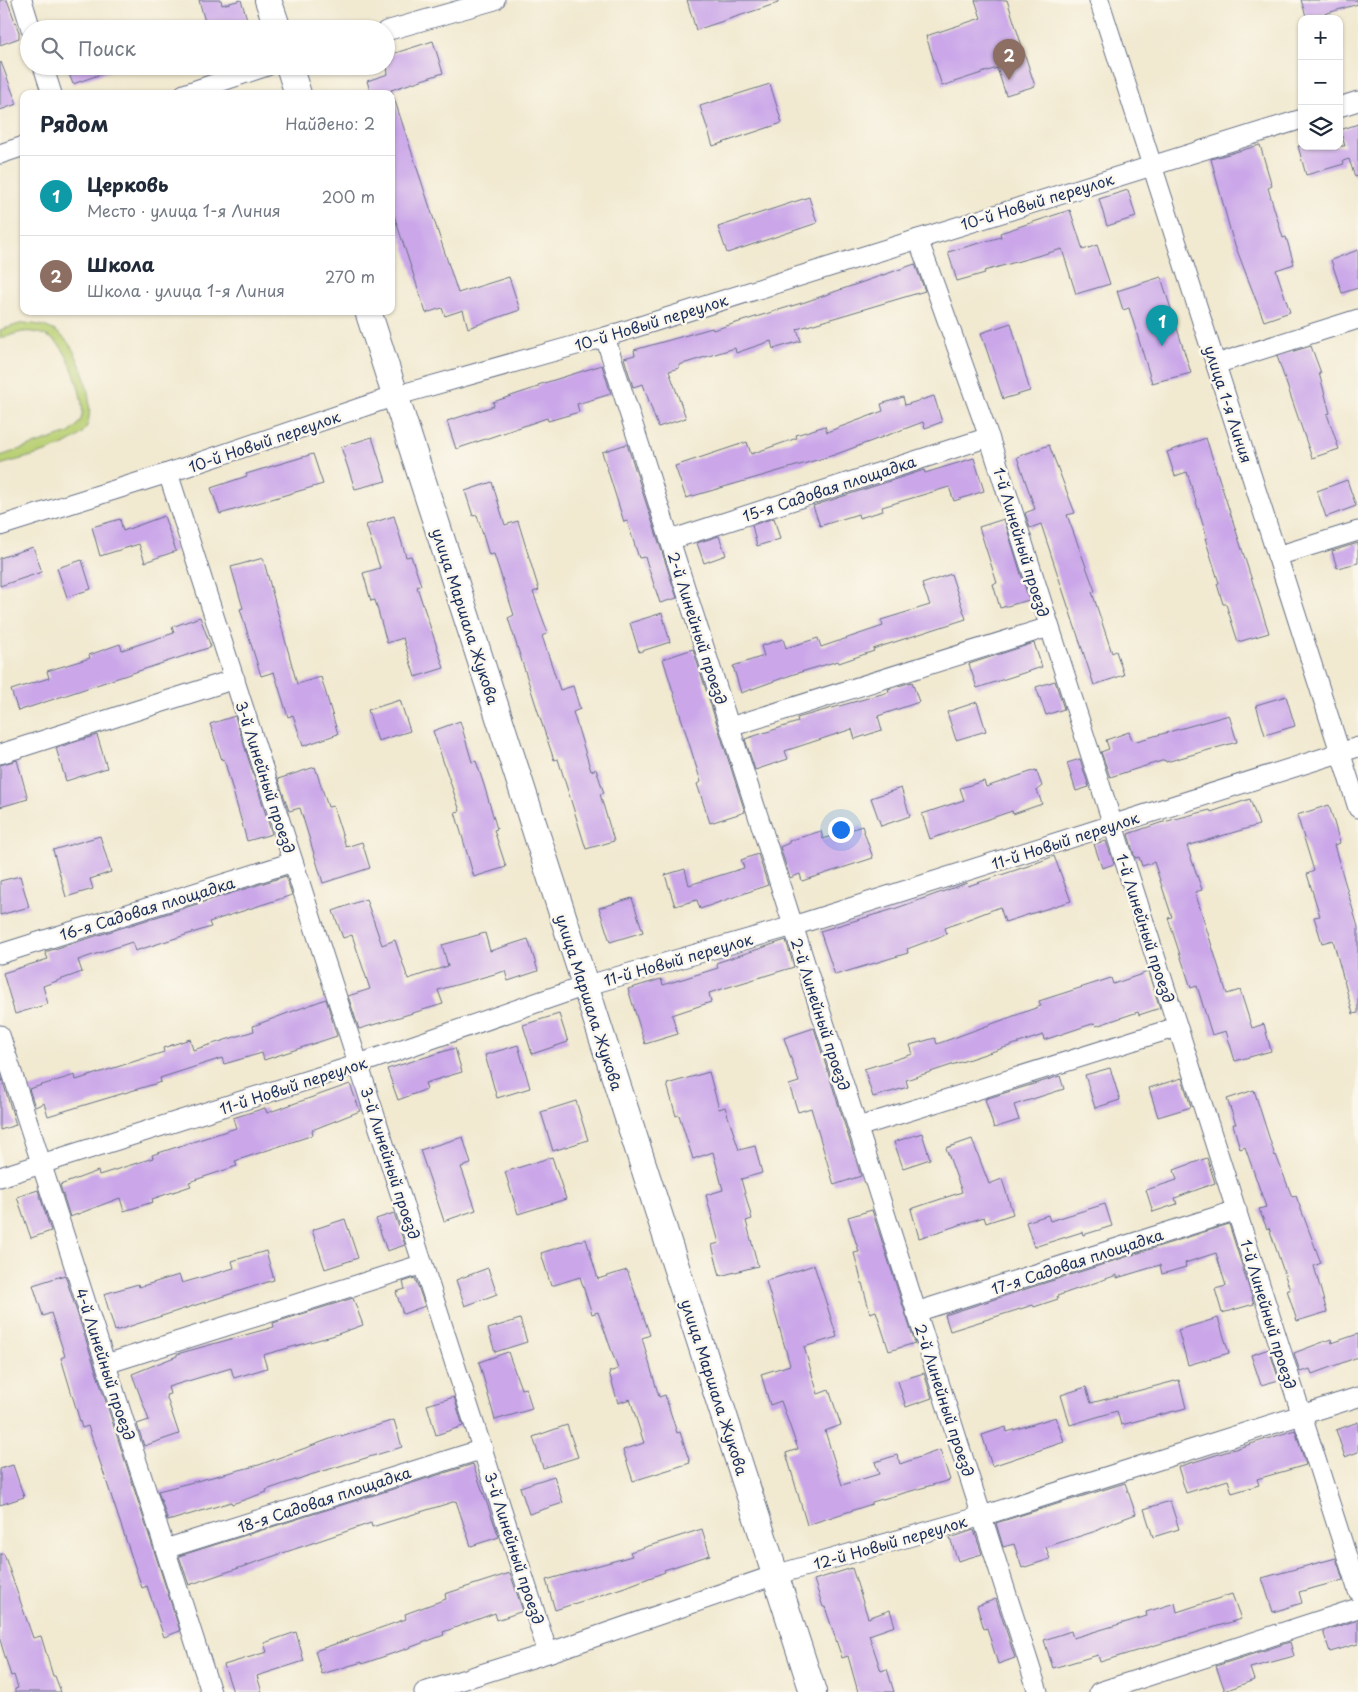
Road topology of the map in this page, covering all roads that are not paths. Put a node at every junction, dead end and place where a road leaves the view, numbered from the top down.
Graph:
1 (22, 0) edge
2 (268, 0) edge
3 (495, 0) edge
4 (1099, 0) edge
5 (28, 20) edge
6 (275, 20) edge
7 (395, 28) edge
8 (46, 75) edge
9 (240, 75) edge
10 (292, 75) edge
11 (51, 90) edge
12 (196, 90) edge
13 (297, 90) edge
14 (1358, 101) edge
15 (1343, 106) edge
16 (1298, 120) edge
17 (20, 147) edge
18 (0, 154) edge
19 (1152, 165) junction
20 (918, 239) junction
21 (369, 315) edge
22 (1358, 319) edge
23 (605, 337) junction
24 (1216, 364) junction
25 (395, 396) junction
26 (989, 437) junction
27 (168, 473) junction
28 (0, 526) edge
29 (1358, 531) edge
30 (670, 540) junction
31 (1277, 556) junction
32 (1049, 627) junction
33 (234, 679) junction
34 (730, 726) junction
35 (1349, 750) edge
36 (0, 754) edge
37 (1358, 808) edge
38 (1112, 825) junction
39 (294, 862) junction
40 (793, 926) junction
41 (0, 954) edge
42 (585, 986) junction
43 (1177, 1026) junction
44 (0, 1035) edge
45 (359, 1064) junction
46 (858, 1127) junction
47 (42, 1164) junction
48 (0, 1178) edge
49 (1237, 1210) junction
50 (423, 1264) junction
51 (916, 1312) junction
52 (106, 1364) junction
53 (1358, 1396) edge
54 (1301, 1415) junction
55 (483, 1449) junction
56 (982, 1516) junction
57 (165, 1549) junction
58 (775, 1575) junction
59 (1358, 1591) edge
60 (1358, 1608) edge
61 (548, 1653) junction
62 (211, 1692) edge
63 (424, 1692) edge
64 (812, 1692) edge
65 (1038, 1692) edge
66 (1099, 1692) edge

1 - 5 street
2 - 6 main road
3 - 7 street
4 - 19 street, улица 1-я Линия
8 - 11 street
9 - 12 street
10 - 13 main road
14 - 15 street
16 - 19 street, 10-й Новый переулок
17 - 18 street
19 - 20 street, 10-й Новый переулок
19 - 24 street, улица 1-я Линия
20 - 23 street, 10-й Новый переулок
20 - 26 street, 1-й Линейный проезд
21 - 25 main road, улица Маршала Жукова
22 - 24 street
23 - 25 street, 10-й Новый переулок
23 - 30 street, 2-й Линейный проезд
24 - 31 street, улица 1-я Линия
25 - 27 street, 10-й Новый переулок
25 - 42 main road, улица Маршала Жукова
26 - 30 street, 15-я Садовая площадка
26 - 32 street, 1-й Линейный проезд
27 - 28 street, 10-й Новый переулок
27 - 33 street, 3-й Линейный проезд
29 - 31 street
30 - 34 street, 2-й Линейный проезд
31 - 35 street, улица 1-я Линия
32 - 34 street
32 - 38 street, 1-й Линейный проезд
33 - 36 street
33 - 39 street, 3-й Линейный проезд
34 - 40 street, 2-й Линейный проезд
35 - 37 street, улица 1-я Линия
35 - 38 street, 11-й Новый переулок
38 - 40 street, 11-й Новый переулок
38 - 43 street, 1-й Линейный проезд
39 - 41 street, 16-я Садовая площадка
39 - 45 street, 3-й Линейный проезд
40 - 42 street, 11-й Новый переулок
40 - 46 street, 2-й Линейный проезд
42 - 45 street, 11-й Новый переулок
42 - 58 main road, улица Маршала Жукова
43 - 46 street
43 - 49 street, 1-й Линейный проезд
44 - 47 street, 4-й Линейный проезд
45 - 47 street, 11-й Новый переулок
45 - 50 street, 3-й Линейный проезд
46 - 51 street, 2-й Линейный проезд
47 - 48 street, 11-й Новый переулок
47 - 52 street, 4-й Линейный проезд
49 - 51 street, 17-я Садовая площадка
49 - 54 street, 1-й Линейный проезд
50 - 52 street
50 - 55 street, 3-й Линейный проезд
51 - 56 street, 2-й Линейный проезд
52 - 57 street, 4-й Линейный проезд
53 - 54 street, 12-й Новый переулок
54 - 56 street, 12-й Новый переулок
54 - 59 street, 1-й Линейный проезд
55 - 57 street, 18-я Садовая площадка
55 - 61 street, 3-й Линейный проезд
56 - 58 street, 12-й Новый переулок
56 - 65 street, 2-й Линейный проезд
57 - 62 street, 4-й Линейный проезд
58 - 61 street, 12-й Новый переулок
58 - 64 main road, улица Маршала Жукова
60 - 66 street
61 - 63 street, 12-й Новый переулок

